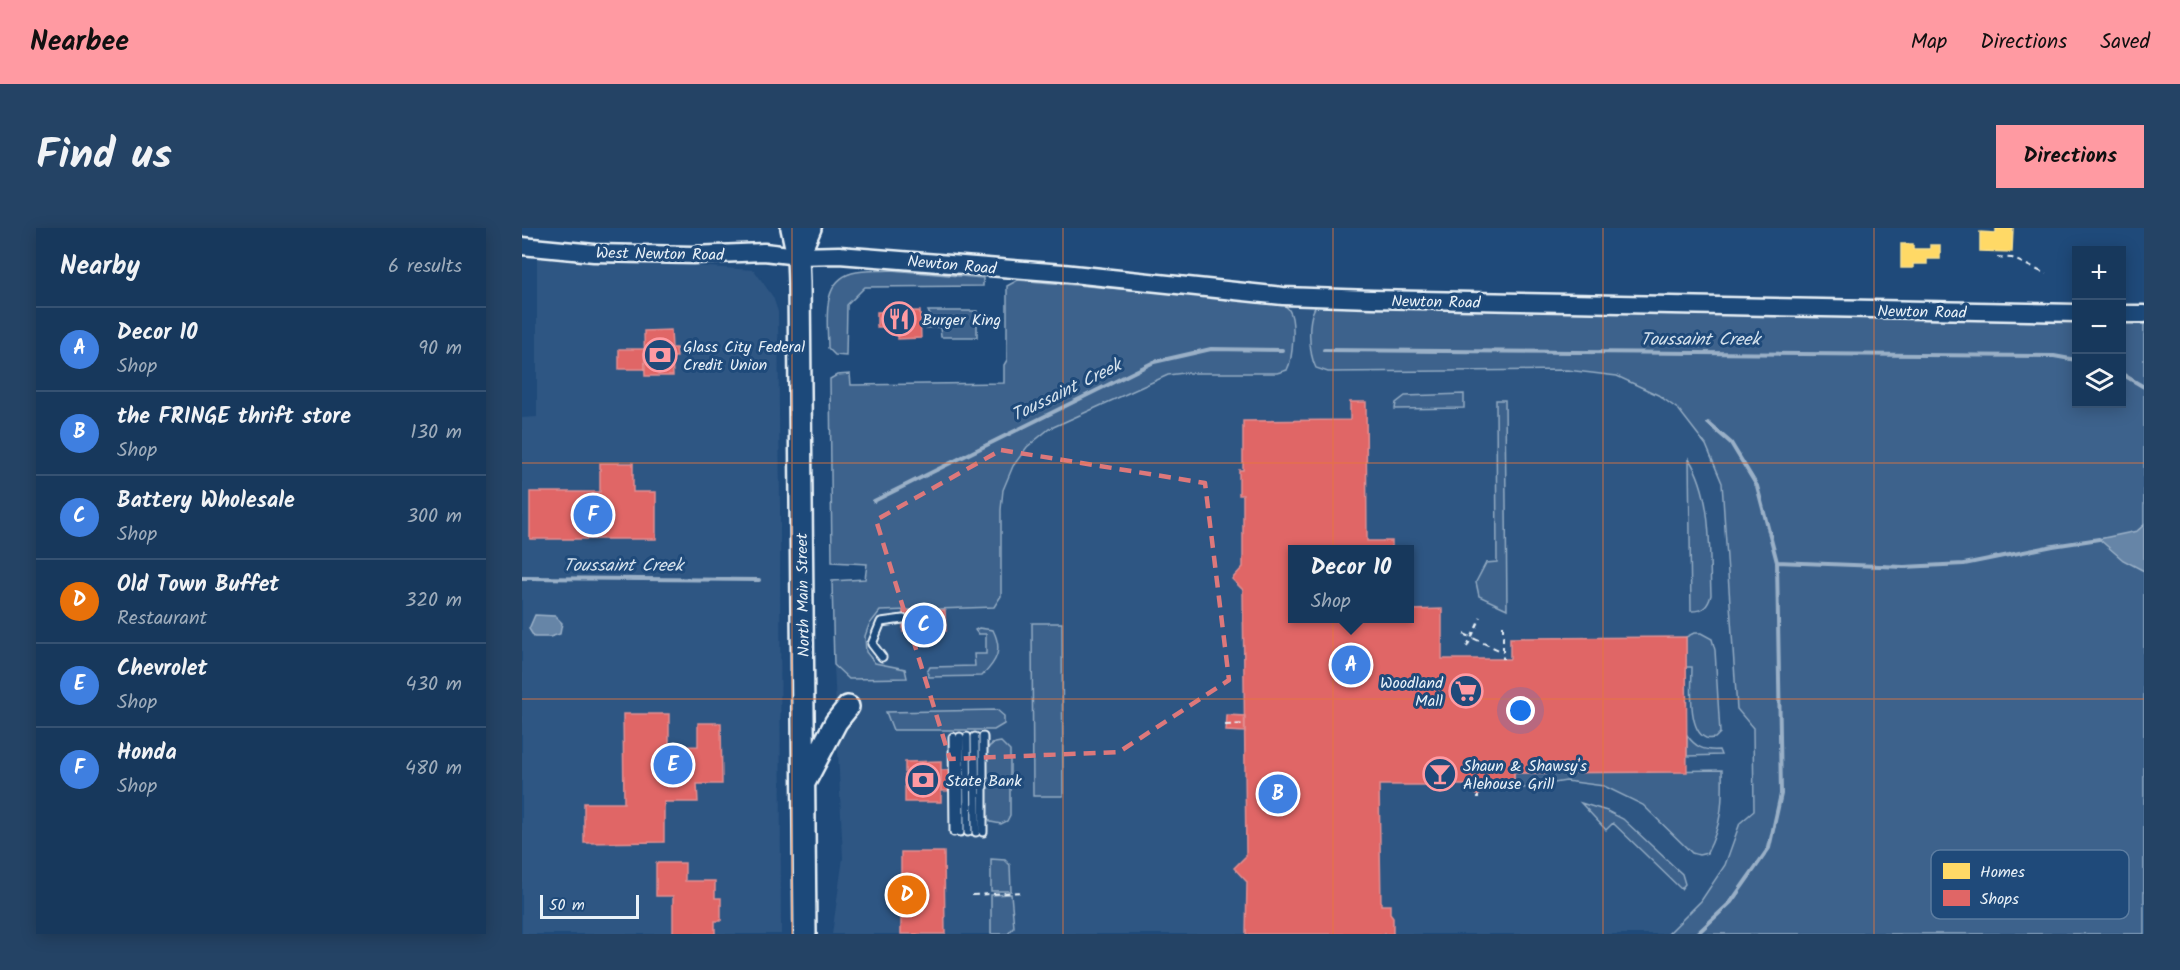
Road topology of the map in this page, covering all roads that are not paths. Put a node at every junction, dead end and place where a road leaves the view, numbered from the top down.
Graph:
1 (792, 228) edge
2 (810, 228) edge
3 (522, 246) edge
4 (798, 256) junction
5 (2072, 313) edge
6 (2126, 314) edge
7 (2144, 314) edge
8 (903, 619) dead end
9 (882, 657) dead end
10 (848, 706) dead end
11 (968, 737) junction
12 (804, 784) junction
13 (968, 832) junction
14 (805, 934) edge

1 - 4 main road
2 - 4 main road
3 - 4 street, West Newton Road
4 - 5 street, Newton Road
4 - 12 main road, North Main Street
6 - 7 street
8 - 9 lane
10 - 12 main road
11 - 13 lane
11 - 13 lane
11 - 13 lane
12 - 14 main road, North Main Street

